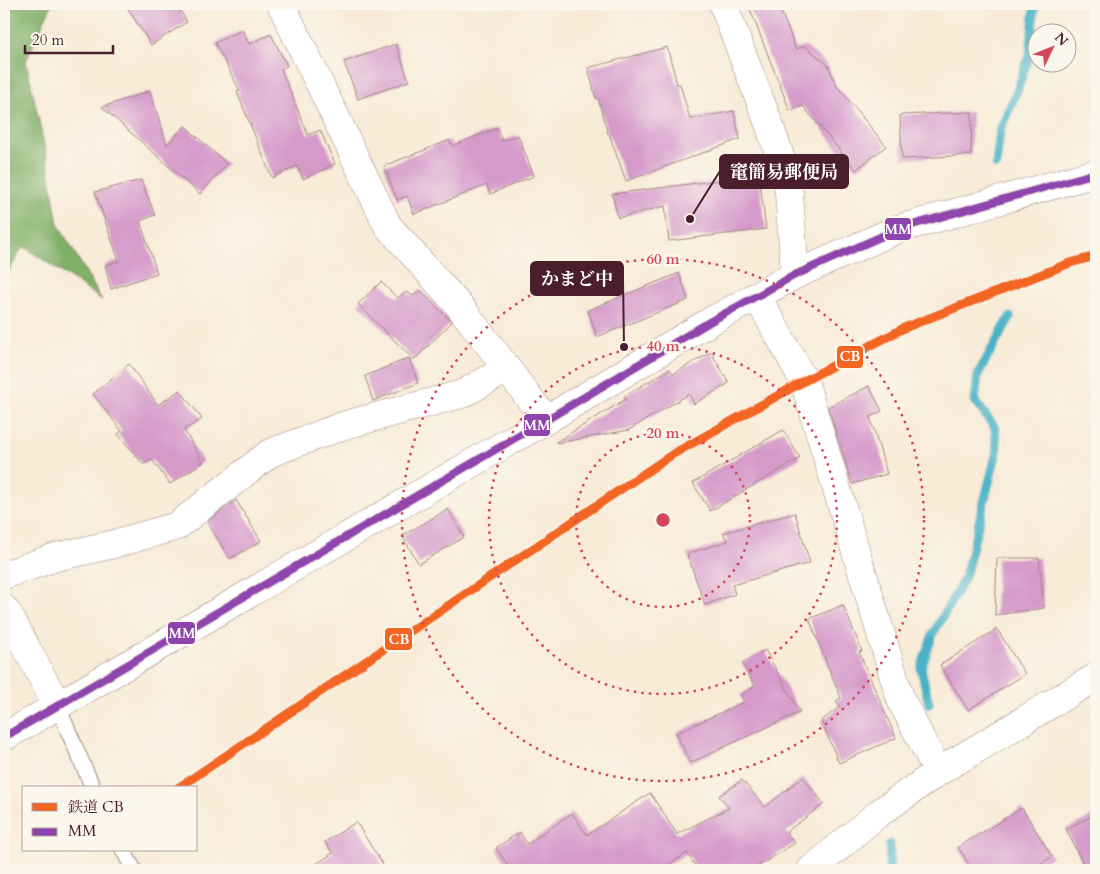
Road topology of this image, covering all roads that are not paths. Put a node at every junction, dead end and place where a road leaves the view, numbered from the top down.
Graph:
1 (281, 4) edge
2 (723, 4) edge
3 (1096, 173) edge
4 (795, 275) junction
5 (757, 296) junction
6 (507, 369) junction
7 (546, 420) junction
8 (4, 575) edge
9 (4, 609) edge
10 (1096, 677) edge
11 (57, 705) junction
12 (4, 737) edge
13 (938, 772) junction
14 (92, 786) edge
15 (124, 852) edge
16 (134, 870) edge
17 (811, 870) edge

1 - 6 street
2 - 4 street
3 - 4 street
4 - 5 street
5 - 7 street
5 - 13 street
6 - 7 street
6 - 8 street
7 - 11 street
9 - 11 street
10 - 13 street
11 - 12 street
11 - 14 lane
13 - 17 street
15 - 16 lane

